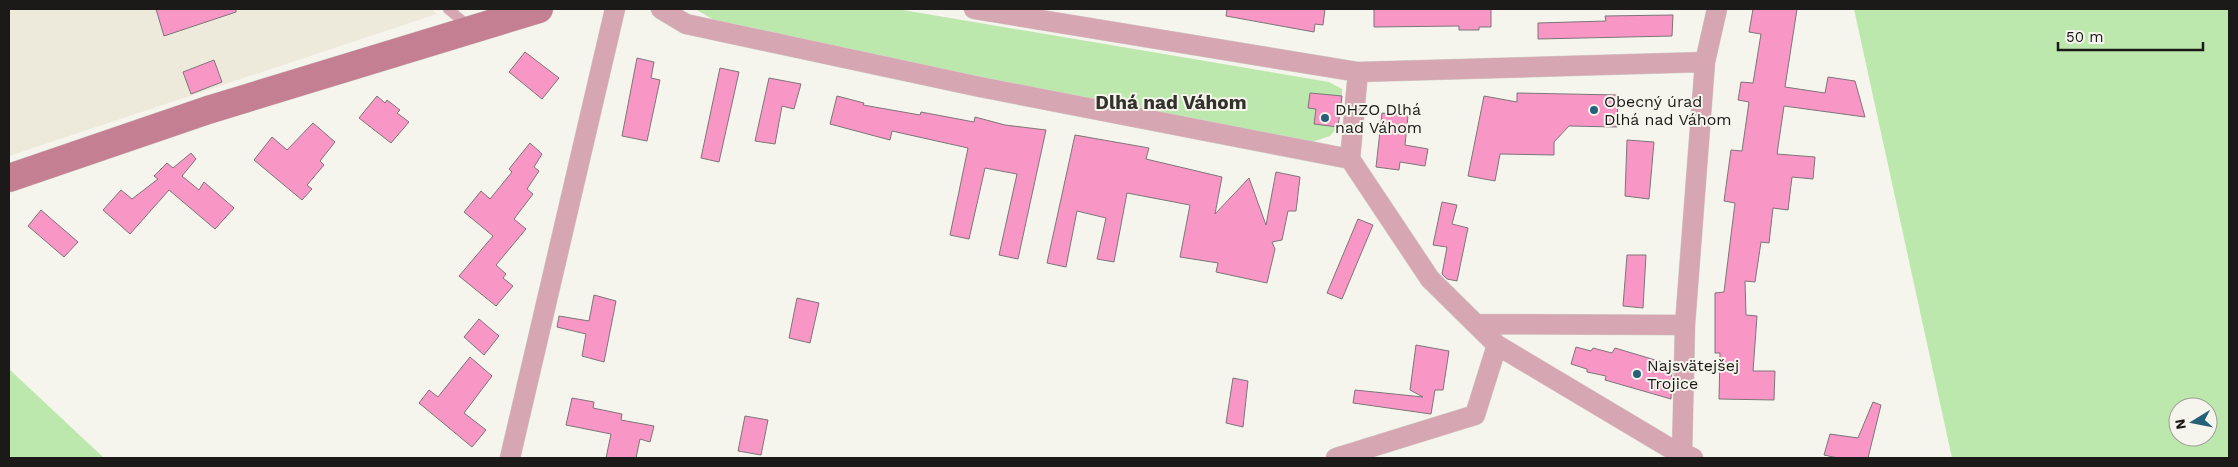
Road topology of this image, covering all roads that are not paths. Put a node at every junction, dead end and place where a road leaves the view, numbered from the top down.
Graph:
1 (448, 9) edge
2 (539, 9) edge
3 (615, 9) edge
4 (661, 9) edge
5 (974, 9) edge
6 (1717, 9) edge
7 (473, 29) junction
8 (1705, 62) junction
9 (1358, 72) junction
10 (1350, 159) junction
11 (9, 178) edge
12 (1478, 324) junction
13 (1685, 325) junction
14 (1497, 345) junction
15 (1677, 454) edge
16 (510, 458) edge
17 (1336, 458) edge

1 - 7 lane
2 - 7 main road
3 - 16 street
4 - 10 street
5 - 9 street
6 - 8 street
7 - 11 main road
8 - 9 street
8 - 13 street
9 - 10 street
10 - 12 street
12 - 13 street
12 - 14 street
13 - 15 street
14 - 15 street
14 - 17 street

